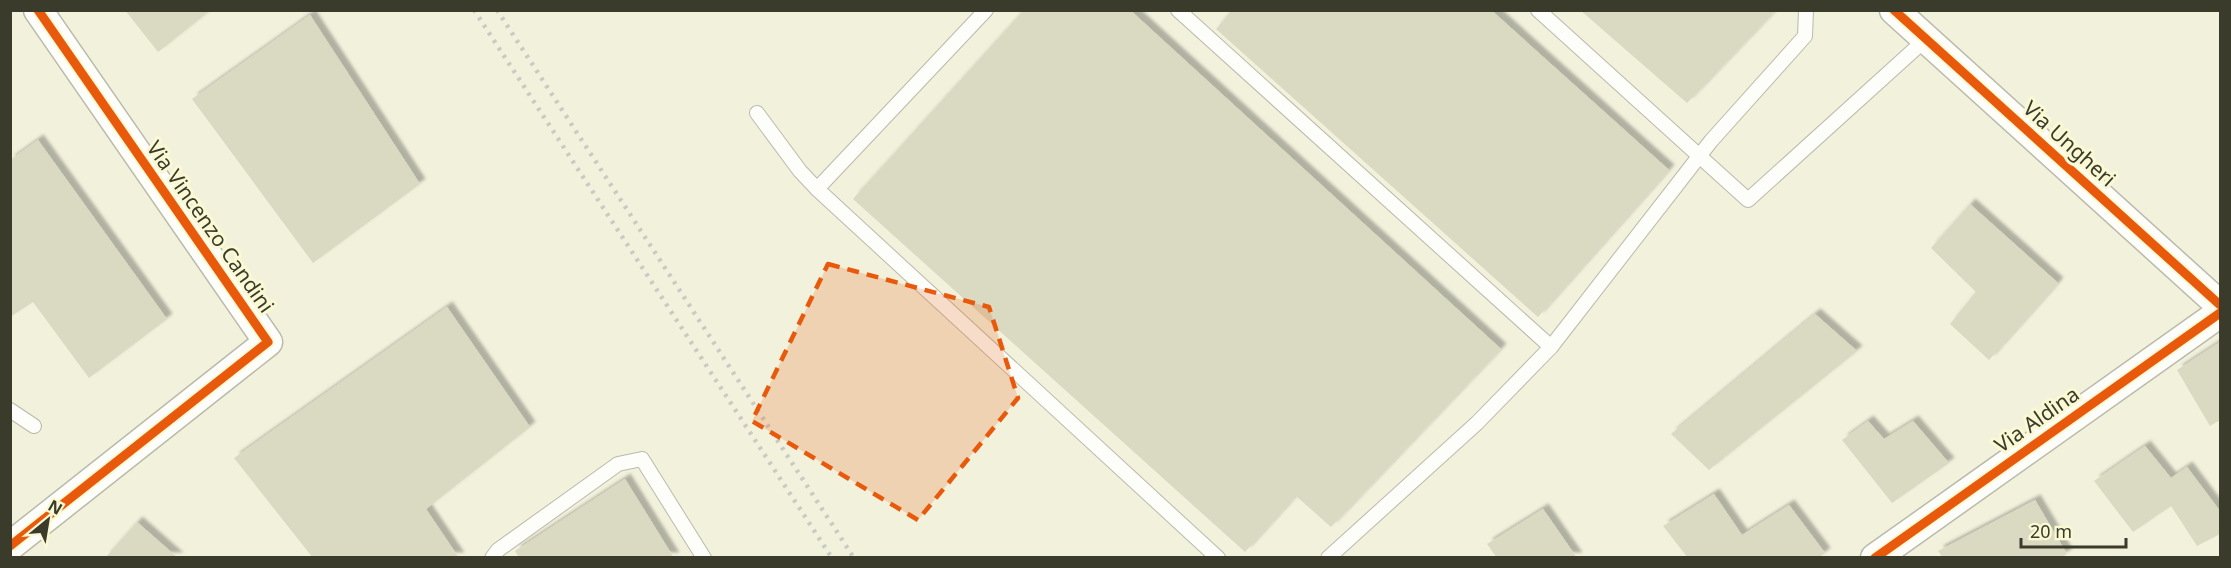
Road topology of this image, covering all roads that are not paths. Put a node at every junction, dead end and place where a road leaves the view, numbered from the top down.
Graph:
1 (38, 10) edge
2 (986, 10) edge
3 (1178, 10) edge
4 (1538, 10) edge
5 (1806, 10) edge
6 (1894, 10) edge
7 (1926, 39) junction
8 (757, 113) dead end
9 (1700, 156) junction
10 (817, 189) junction
11 (2220, 305) edge
12 (2220, 313) edge
13 (1551, 347) junction
14 (10, 410) edge
15 (34, 426) dead end
16 (10, 546) edge
17 (492, 558) edge
18 (704, 558) edge
19 (1218, 558) edge
20 (1328, 558) edge
21 (1875, 558) edge

1 - 16 street, Via Vincenzo Candini
2 - 10 lane
3 - 13 lane
4 - 9 lane
5 - 9 lane
6 - 7 street, Via Ungheri
7 - 9 lane
7 - 11 street, Via Ungheri
8 - 10 lane
9 - 13 lane
10 - 19 lane
12 - 21 street, Via Aldina
13 - 20 lane
14 - 15 lane
17 - 18 lane

